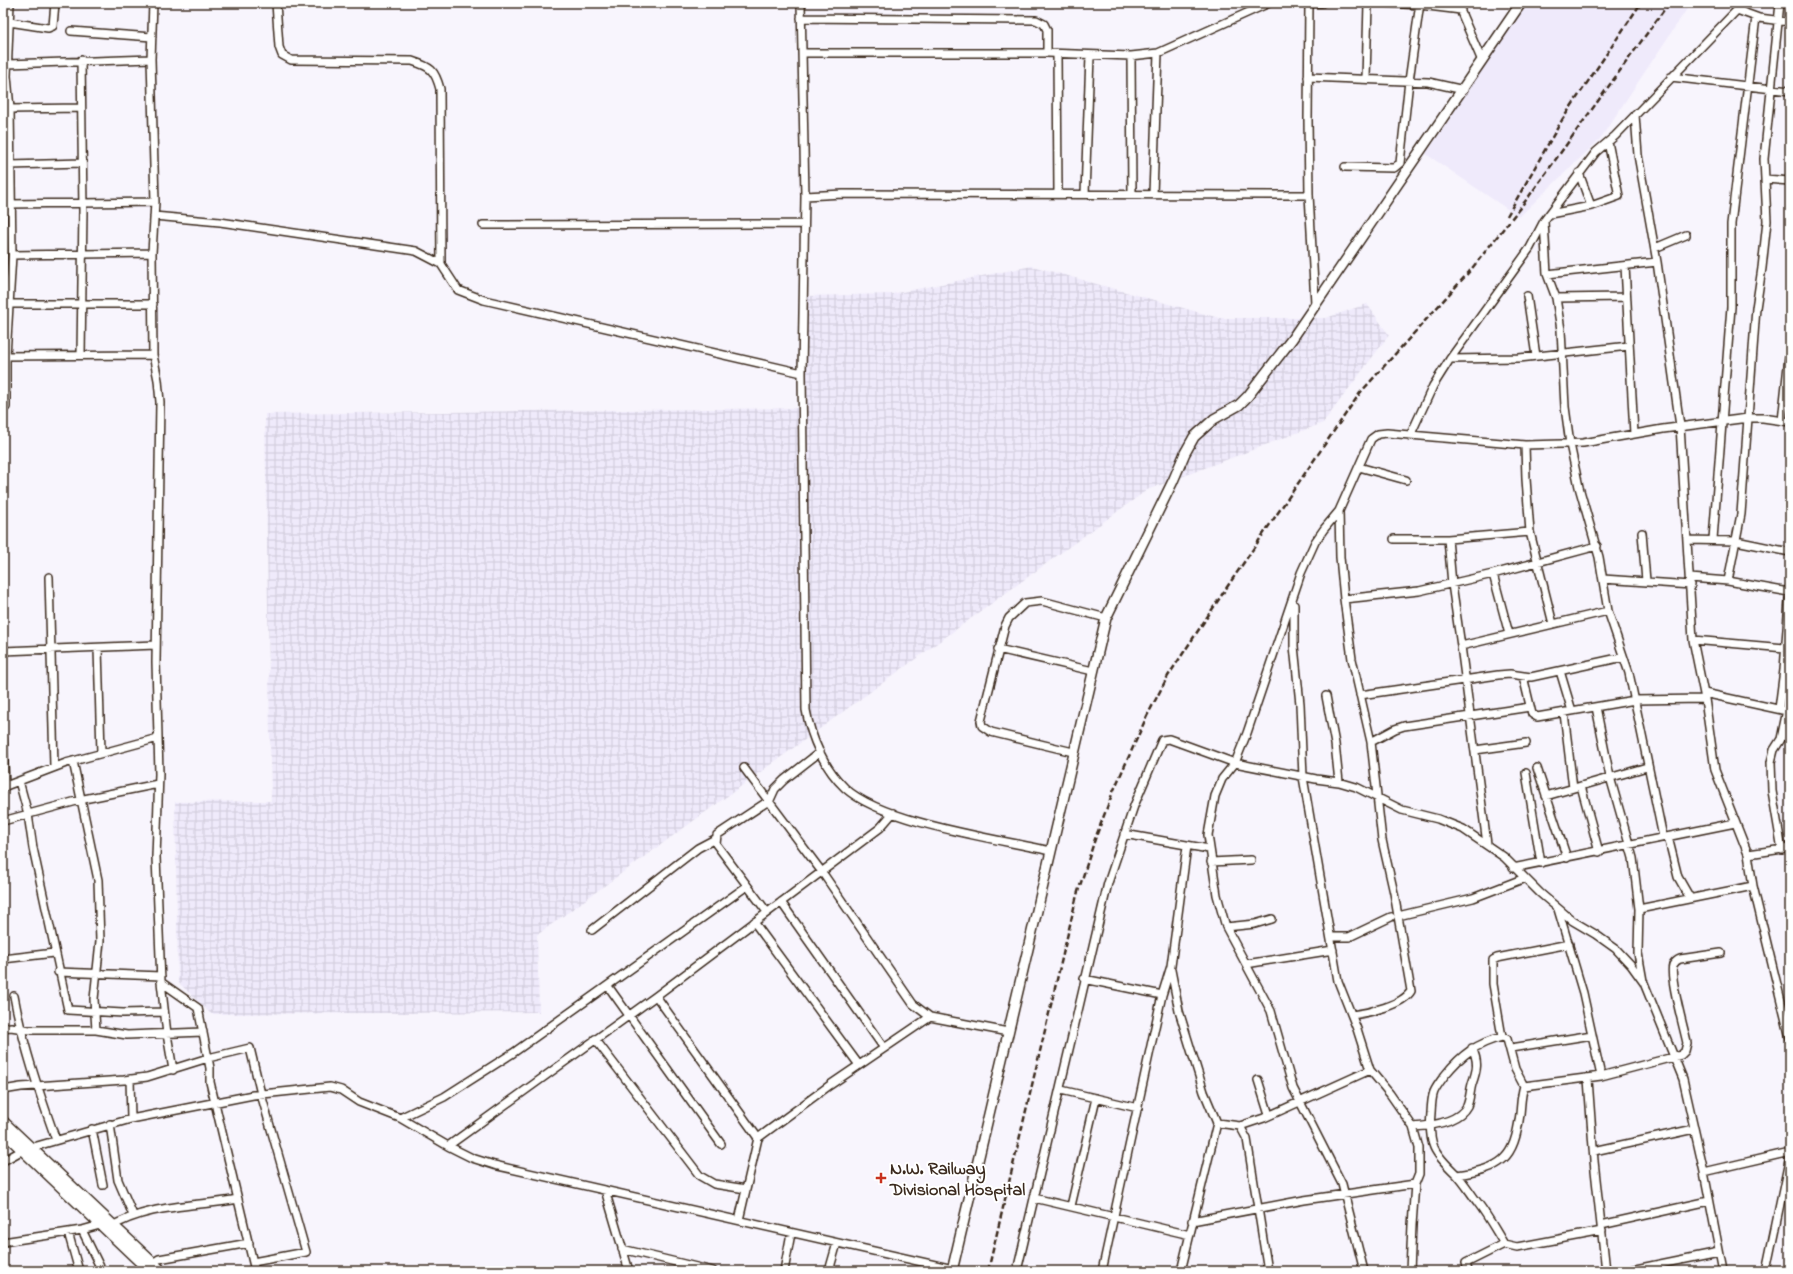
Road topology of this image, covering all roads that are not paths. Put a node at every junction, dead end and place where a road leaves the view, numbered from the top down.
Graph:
1 (10, 3) edge
2 (55, 3) edge
3 (152, 3) edge
4 (276, 3) edge
5 (801, 3) edge
6 (1270, 3) edge
7 (1309, 3) edge
8 (1322, 3) edge
9 (1368, 3) edge
10 (1387, 3) edge
11 (1457, 3) edge
12 (1522, 3) edge
13 (1744, 3) edge
14 (1780, 3) edge
15 (1420, 4) edge
16 (1448, 5) edge
17 (1461, 10) junction
18 (1737, 10) junction
19 (1756, 17) junction
20 (801, 18) junction
21 (6, 21) edge
22 (1779, 21) junction
23 (1790, 22) edge
24 (71, 30) dead end
25 (152, 37) junction
26 (802, 53) junction
27 (1047, 53) junction
28 (1158, 53) junction
29 (1057, 54) junction
30 (1090, 56) junction
31 (1131, 56) junction
32 (151, 59) junction
33 (81, 60) junction
34 (1482, 61) junction
35 (8, 64) junction
36 (5, 76) edge
37 (1308, 77) junction
38 (1671, 77) junction
39 (1366, 79) junction
40 (1409, 81) junction
41 (1747, 86) junction
42 (1772, 89) junction
43 (1464, 90) junction
44 (1790, 91) edge
45 (81, 108) junction
46 (10, 109) junction
47 (1635, 115) junction
48 (6, 132) edge
49 (1608, 142) junction
50 (82, 163) junction
51 (10, 165) junction
52 (1345, 167) dead end
53 (1579, 173) junction
54 (1765, 179) junction
55 (1790, 181) edge
56 (1058, 194) junction
57 (1085, 194) junction
58 (1132, 194) junction
59 (1153, 194) junction
60 (1309, 195) junction
61 (805, 196) junction
62 (155, 202) junction
63 (11, 204) junction
64 (82, 204) junction
65 (1591, 206) junction
66 (1550, 214) junction
67 (154, 216) junction
68 (1544, 221) junction
69 (804, 224) junction
70 (483, 225) dead end
71 (1686, 235) dead end
72 (3, 236) edge
73 (11, 236) junction
74 (1655, 248) junction
75 (152, 253) junction
76 (83, 254) junction
77 (12, 255) junction
78 (1657, 262) junction
79 (441, 264) junction
80 (1625, 266) junction
81 (7, 270) edge
82 (1547, 274) junction
83 (1527, 296) dead end
84 (1625, 297) junction
85 (1556, 298) junction
86 (1315, 303) junction
87 (6, 304) edge
88 (82, 304) junction
89 (153, 304) junction
90 (1629, 346) junction
91 (1790, 347) edge
92 (1562, 352) junction
93 (82, 355) junction
94 (153, 355) junction
95 (4, 356) edge
96 (1536, 356) junction
97 (1450, 359) junction
98 (802, 373) junction
99 (6, 407) dead end
100 (1748, 418) junction
101 (1721, 421) junction
102 (1782, 421) junction
103 (1790, 422) edge
104 (1680, 426) junction
105 (1634, 434) junction
106 (1410, 436) junction
107 (1570, 444) junction
108 (1525, 445) junction
109 (1359, 467) junction
110 (1406, 480) dead end
111 (1339, 511) junction
112 (1530, 532) junction
113 (1642, 533) dead end
114 (1394, 539) dead end
115 (1448, 539) junction
116 (1713, 539) junction
117 (1688, 540) junction
118 (1736, 541) junction
119 (1597, 546) junction
120 (1790, 552) edge
121 (1538, 562) junction
122 (1493, 574) junction
123 (49, 577) dead end
124 (1603, 579) junction
125 (1646, 581) junction
126 (1690, 581) junction
127 (1728, 581) junction
128 (1452, 584) junction
129 (1790, 589) edge
130 (1293, 599) junction
131 (1344, 599) junction
132 (1608, 611) junction
133 (1106, 618) junction
134 (1553, 624) junction
135 (1509, 634) junction
136 (1693, 640) junction
137 (156, 645) junction
138 (1461, 646) junction
139 (98, 648) junction
140 (1785, 648) junction
141 (998, 649) junction
142 (50, 650) junction
143 (3, 651) edge
144 (1623, 657) junction
145 (1093, 670) junction
146 (1560, 671) junction
147 (1523, 676) junction
148 (1466, 680) junction
149 (1360, 695) junction
150 (1326, 696) dead end
151 (1704, 696) junction
152 (1635, 700) junction
153 (1530, 707) junction
154 (1596, 707) junction
155 (1778, 709) junction
156 (1788, 710) edge
157 (1572, 711) junction
158 (1564, 712) junction
159 (1470, 716) junction
160 (158, 738) junction
161 (3, 739) edge
162 (1371, 742) junction
163 (1526, 743) dead end
164 (1474, 750) junction
165 (820, 752) junction
166 (1074, 752) junction
167 (101, 753) junction
168 (73, 761) junction
169 (1235, 763) junction
170 (54, 767) junction
171 (1647, 767) junction
172 (744, 768) dead end
173 (1537, 768) dead end
174 (1526, 773) dead end
175 (1303, 777) junction
176 (1610, 777) junction
177 (19, 781) junction
178 (1339, 782) junction
179 (158, 784) junction
180 (1581, 786) junction
181 (4, 787) edge
182 (1573, 788) junction
183 (1546, 796) junction
184 (1376, 798) junction
185 (82, 800) junction
186 (770, 800) junction
187 (893, 813) junction
188 (28, 814) junction
189 (3, 821) edge
190 (1735, 823) junction
191 (1124, 834) junction
192 (1666, 837) junction
193 (715, 839) junction
194 (1487, 844) junction
195 (1630, 844) junction
196 (1187, 846) junction
197 (1790, 848) edge
198 (1209, 849) junction
199 (1782, 850) junction
200 (1051, 851) junction
201 (1599, 852) junction
202 (1748, 854) junction
203 (1567, 858) junction
204 (1251, 860) dead end
205 (1211, 862) junction
206 (1541, 864) junction
207 (1514, 868) junction
208 (822, 872) junction
209 (1525, 878) junction
210 (748, 886) junction
211 (1753, 886) junction
212 (1690, 898) junction
213 (781, 902) junction
214 (1558, 909) junction
215 (1639, 909) junction
216 (767, 912) junction
217 (1395, 917) junction
218 (1272, 919) dead end
219 (754, 922) junction
220 (1226, 927) junction
221 (592, 930) dead end
222 (1331, 937) junction
223 (1569, 944) junction
224 (1333, 950) junction
225 (54, 953) junction
226 (1721, 953) dead end
227 (3, 959) edge
228 (1246, 964) junction
229 (1171, 966) junction
230 (58, 972) junction
231 (98, 974) junction
232 (161, 979) junction
233 (1084, 979) junction
234 (1644, 983) junction
235 (608, 986) junction
236 (1162, 995) junction
237 (14, 996) dead end
238 (656, 996) junction
239 (94, 1012) junction
240 (164, 1012) junction
241 (630, 1015) junction
242 (1352, 1015) junction
243 (930, 1017) junction
244 (3, 1028) edge
245 (20, 1028) junction
246 (96, 1030) junction
247 (203, 1032) junction
248 (1008, 1032) junction
249 (167, 1034) junction
250 (1592, 1035) junction
251 (1502, 1037) junction
252 (1790, 1038) edge
253 (595, 1039) junction
254 (884, 1048) junction
255 (1472, 1048) junction
256 (1511, 1048) junction
257 (208, 1058) junction
258 (1673, 1058) junction
259 (859, 1065) junction
260 (173, 1070) junction
261 (1370, 1070) junction
262 (1601, 1076) junction
263 (130, 1079) junction
264 (1588, 1079) junction
265 (1258, 1080) dead end
266 (37, 1086) junction
267 (1524, 1086) junction
268 (3, 1090) edge
269 (1061, 1090) junction
270 (261, 1094) junction
271 (1096, 1098) junction
272 (1300, 1101) junction
273 (214, 1102) junction
274 (1138, 1108) junction
275 (1269, 1115) junction
276 (400, 1118) junction
277 (131, 1119) junction
278 (3, 1121) edge
279 (1217, 1123) junction
280 (110, 1124) junction
281 (1430, 1125) junction
282 (1240, 1126) junction
283 (1413, 1127) junction
284 (92, 1129) junction
285 (1694, 1129) junction
286 (3, 1132) edge
287 (758, 1138) junction
288 (56, 1140) junction
289 (721, 1144) dead end
290 (448, 1146) junction
291 (32, 1147) junction
292 (23, 1150) junction
293 (1594, 1151) junction
294 (1790, 1152) edge
295 (1790, 1156) edge
296 (3, 1161) edge
297 (1704, 1172) junction
298 (1457, 1175) junction
299 (1415, 1184) junction
300 (103, 1185) dead end
301 (746, 1189) junction
302 (605, 1190) junction
303 (1346, 1193) junction
304 (1034, 1198) junction
305 (238, 1199) junction
306 (1709, 1201) junction
307 (1071, 1206) junction
308 (1257, 1208) junction
309 (133, 1215) junction
310 (1114, 1217) junction
311 (739, 1220) junction
312 (1192, 1221) junction
313 (106, 1227) junction
314 (1601, 1228) junction
315 (82, 1230) junction
316 (68, 1232) junction
317 (792, 1233) junction
318 (1190, 1235) junction
319 (4, 1240) edge
320 (249, 1243) junction
321 (837, 1244) junction
322 (1504, 1244) junction
323 (622, 1249) junction
324 (1719, 1252) junction
325 (253, 1262) junction
326 (149, 1267) edge
327 (693, 1268) edge
328 (952, 1270) edge
329 (79, 1271) edge
330 (102, 1271) edge
331 (162, 1271) edge
332 (255, 1271) edge
333 (629, 1271) edge
334 (713, 1271) edge
335 (784, 1271) edge
336 (829, 1271) edge
337 (1017, 1271) edge
338 (1102, 1271) edge
339 (1181, 1271) edge
340 (1268, 1271) edge
341 (1364, 1271) edge
342 (1410, 1271) edge
343 (1468, 1271) edge
344 (1606, 1271) edge
345 (1626, 1271) edge
346 (1723, 1271) edge
347 (1766, 1271) edge

1 - 21 street
2 - 21 street
3 - 25 street
4 - 79 street
5 - 20 street
6 - 28 street
7 - 8 street
7 - 37 street
9 - 39 street
10 - 15 street
11 - 17 street
12 - 34 street
13 - 18 street
14 - 22 street
15 - 16 street
15 - 40 street
16 - 17 street
17 - 34 street
18 - 19 street
18 - 38 street
19 - 22 street
19 - 41 street
20 - 26 street
20 - 27 street
21 - 35 street
22 - 23 street
22 - 42 street
24 - 25 street
25 - 32 street
26 - 27 street
26 - 61 street
27 - 29 street
28 - 31 street
28 - 59 street
29 - 30 street
29 - 56 street
30 - 31 street
30 - 57 street
31 - 58 street
32 - 33 street
32 - 62 street
33 - 35 street
33 - 45 street
34 - 43 street
35 - 36 street
36 - 46 street
37 - 39 street
37 - 60 street
38 - 41 street
38 - 47 street
39 - 40 street
40 - 43 street
40 - 52 street
41 - 42 street
41 - 101 street
42 - 44 street
42 - 54 street
43 - 86 street
45 - 46 street
45 - 50 street
46 - 48 street
47 - 49 street
47 - 74 street
48 - 51 street
49 - 53 street
49 - 65 street
50 - 51 street
50 - 64 street
51 - 63 street
53 - 65 street
53 - 66 street
54 - 55 street
54 - 100 street
56 - 57 street
56 - 61 street
57 - 58 street
58 - 59 street
59 - 60 street
60 - 86 street
61 - 69 street
62 - 64 street
62 - 67 street
63 - 64 street
63 - 73 street
64 - 76 street
65 - 66 street
66 - 68 street
67 - 75 street
67 - 79 street
68 - 82 street
68 - 97 street
69 - 70 street
69 - 98 street
71 - 74 street
72 - 73 street
73 - 77 street
74 - 78 street
75 - 76 street
75 - 89 street
76 - 77 street
76 - 88 street
77 - 81 street
78 - 80 street
78 - 104 street
79 - 98 street
80 - 82 street
80 - 84 street
81 - 87 street
82 - 85 street
83 - 96 street
84 - 85 street
84 - 90 street
85 - 92 street
86 - 133 street
87 - 88 street
87 - 95 street
88 - 89 street
88 - 93 street
89 - 94 street
90 - 92 street
90 - 105 street
91 - 102 street
92 - 96 street
92 - 107 street
93 - 94 street
93 - 95 street
94 - 137 street
95 - 99 street
96 - 97 street
97 - 106 street
98 - 165 street
100 - 101 street
100 - 102 street
100 - 118 street
101 - 104 street
101 - 116 street
102 - 103 street
104 - 105 street
104 - 117 street
105 - 107 street
106 - 108 street
106 - 109 street
107 - 108 street
107 - 119 street
108 - 112 street
109 - 110 street
109 - 111 street
111 - 130 street
111 - 131 street
112 - 115 street
112 - 121 street
113 - 125 street
114 - 115 street
115 - 128 street
116 - 117 street
116 - 118 street
117 - 126 street
118 - 120 street
118 - 127 street
119 - 121 street
119 - 124 street
121 - 122 street
121 - 134 street
122 - 128 street
122 - 135 street
123 - 142 street
124 - 125 street
124 - 132 street
125 - 126 street
126 - 127 street
126 - 136 street
127 - 129 street
128 - 131 street
128 - 138 street
129 - 140 street
130 - 169 street
130 - 175 street
131 - 149 street
132 - 134 street
132 - 144 street
133 - 141 street
133 - 145 street
134 - 135 street
135 - 138 street
136 - 140 street
136 - 151 street
137 - 139 street
137 - 160 street
138 - 148 street
139 - 142 street
139 - 167 street
140 - 155 street
141 - 145 street
141 - 166 street
142 - 143 street
142 - 170 street
144 - 146 street
144 - 152 street
145 - 166 street
146 - 147 street
146 - 157 street
147 - 148 street
147 - 153 street
148 - 149 street
148 - 159 street
149 - 162 street
150 - 178 street
151 - 152 street
151 - 155 street
151 - 190 street
152 - 154 street
152 - 171 street
153 - 158 street
153 - 159 street
154 - 157 street
154 - 176 street
155 - 156 street
156 - 199 street
157 - 158 street
158 - 182 street
159 - 162 street
159 - 164 street
160 - 167 street
160 - 179 street
161 - 181 street
162 - 184 street
163 - 164 street
164 - 194 street
165 - 186 street
165 - 187 street
166 - 200 street
167 - 168 street
168 - 170 street
168 - 185 street
169 - 175 street
169 - 191 street
169 - 198 street
170 - 177 street
171 - 176 street
171 - 192 street
172 - 186 street
173 - 183 street
174 - 206 street
175 - 178 street
175 - 222 street
176 - 180 street
176 - 195 street
177 - 181 street
177 - 188 street
178 - 184 street
179 - 185 street
179 - 232 street
180 - 182 street
180 - 201 street
182 - 183 street
183 - 203 street
184 - 194 street
184 - 217 street
185 - 188 street
185 - 231 street
186 - 193 street
186 - 208 street
187 - 200 street
187 - 208 street
188 - 189 street
188 - 225 street
190 - 192 street
190 - 202 street
191 - 196 street
191 - 233 street
192 - 195 street
192 - 212 street
193 - 210 street
193 - 221 street
194 - 207 street
195 - 201 street
195 - 215 street
196 - 198 street
196 - 229 street
197 - 199 street
198 - 205 street
199 - 202 street
200 - 248 street
201 - 203 street
202 - 211 street
203 - 206 street
204 - 205 street
205 - 220 street
206 - 207 street
207 - 209 street
208 - 213 street
208 - 243 street
209 - 214 street
209 - 217 street
210 - 216 street
210 - 235 street
211 - 212 street
211 - 252 street
212 - 215 street
213 - 216 street
213 - 254 street
214 - 223 street
214 - 234 street
215 - 234 street
216 - 219 street
217 - 222 street
217 - 242 street
218 - 220 street
219 - 238 street
219 - 259 street
220 - 228 street
222 - 224 street
223 - 250 street
223 - 251 street
224 - 228 street
224 - 242 street
225 - 227 street
225 - 230 street
226 - 258 street
228 - 272 street
229 - 236 street
229 - 279 street
230 - 231 street
230 - 239 street
231 - 232 street
231 - 239 street
232 - 240 street
232 - 247 street
233 - 236 street
233 - 269 street
234 - 258 street
235 - 241 street
235 - 276 street
236 - 274 street
237 - 245 street
238 - 241 street
238 - 287 street
239 - 240 street
239 - 246 street
240 - 249 street
241 - 253 street
241 - 289 street
242 - 261 street
243 - 248 street
243 - 254 street
244 - 245 street
245 - 246 street
245 - 266 street
246 - 249 street
247 - 249 street
247 - 257 street
248 - 328 street
249 - 260 street
250 - 256 street
250 - 262 street
251 - 255 street
251 - 256 street
253 - 290 street
253 - 301 street
254 - 259 street
255 - 281 street
255 - 281 street
256 - 267 street
257 - 260 street
257 - 270 street
257 - 273 street
258 - 262 street
258 - 285 street
259 - 287 street
260 - 263 street
261 - 272 street
261 - 283 street
262 - 264 street
263 - 266 street
263 - 277 street
264 - 267 street
264 - 293 street
265 - 275 street
266 - 268 street
266 - 288 street
267 - 298 street
269 - 271 street
269 - 304 street
270 - 273 street
270 - 276 street
270 - 325 street
271 - 274 street
271 - 307 street
272 - 275 street
272 - 303 street
273 - 277 street
273 - 305 street
274 - 310 street
275 - 282 street
276 - 290 street
277 - 280 street
278 - 291 street
279 - 282 street
279 - 312 street
280 - 284 street
280 - 309 street
281 - 283 street
281 - 298 street
282 - 308 street
283 - 299 street
284 - 288 street
284 - 300 street
285 - 293 street
285 - 297 street
286 - 292 street
287 - 301 street
288 - 291 street
290 - 302 street
291 - 292 street
291 - 313 street
292 - 296 street
292 - 313 street
293 - 314 street
294 - 297 street
295 - 347 street
297 - 306 street
298 - 322 street
299 - 303 street
299 - 342 street
301 - 311 street
302 - 311 street
302 - 323 street
303 - 308 street
303 - 341 street
304 - 307 street
304 - 337 street
305 - 309 street
305 - 320 street
306 - 314 street
306 - 324 street
307 - 310 street
308 - 312 street
308 - 340 street
309 - 313 street
310 - 318 street
310 - 338 street
311 - 317 street
312 - 318 street
313 - 315 street
313 - 326 street
314 - 322 street
314 - 344 street
315 - 316 street
315 - 330 street
316 - 319 street
316 - 329 street
317 - 321 street
317 - 335 street
318 - 339 street
320 - 325 street
320 - 326 street
321 - 328 street
321 - 336 street
322 - 343 street
323 - 327 street
323 - 333 street
324 - 345 street
324 - 346 street
325 - 332 street
326 - 331 street
327 - 334 street

